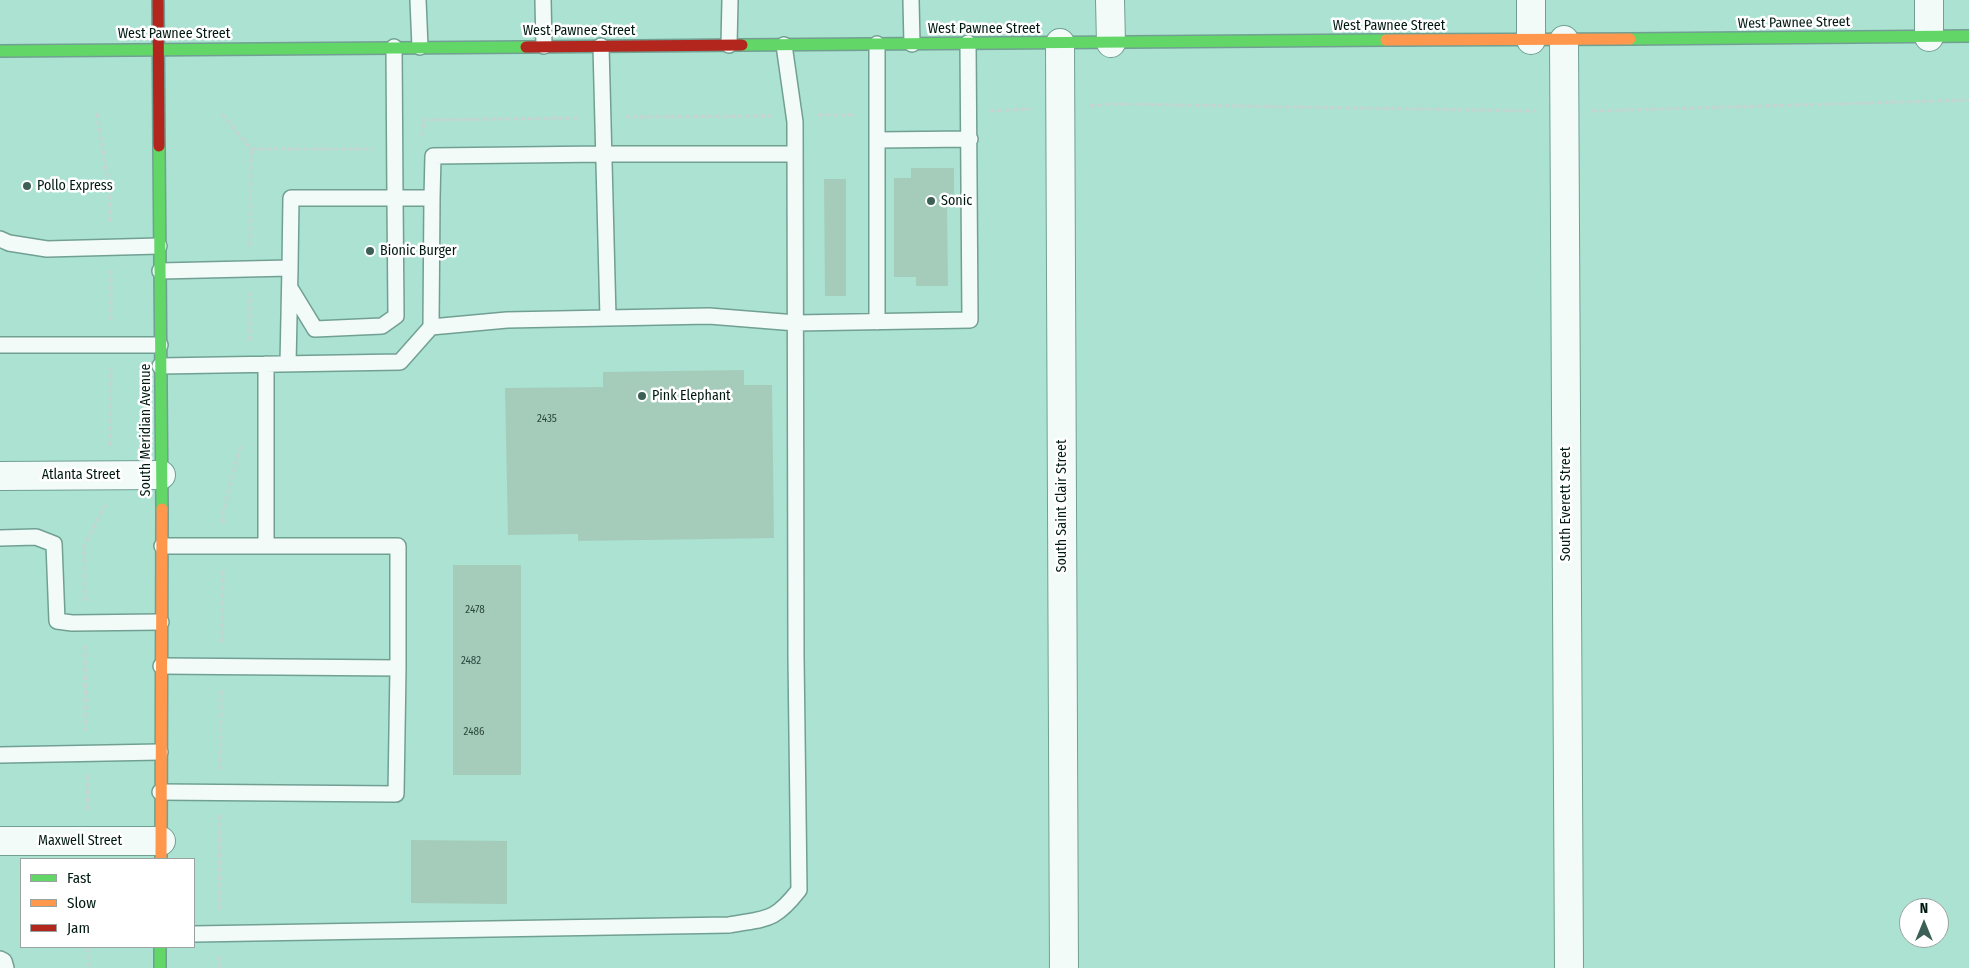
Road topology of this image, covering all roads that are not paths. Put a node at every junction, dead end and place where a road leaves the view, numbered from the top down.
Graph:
1 (158, 0) edge
2 (418, 0) edge
3 (543, 0) edge
4 (730, 0) edge
5 (911, 0) edge
6 (1110, 0) edge
7 (1531, 0) edge
8 (1928, 0) edge
9 (1969, 36) edge
10 (1929, 37) junction
11 (1531, 40) junction
12 (1564, 40) junction
13 (968, 43) junction
14 (1060, 43) junction
15 (1110, 43) junction
16 (877, 44) junction
17 (912, 44) junction
18 (729, 45) junction
19 (784, 45) junction
20 (544, 46) junction
21 (601, 46) junction
22 (394, 47) junction
23 (420, 47) junction
24 (158, 49) junction
25 (0, 51) edge
26 (970, 139) junction
27 (877, 140) junction
28 (604, 154) junction
29 (795, 154) junction
30 (395, 198) junction
31 (432, 198) junction
32 (0, 239) edge
33 (160, 246) junction
34 (290, 268) junction
35 (160, 270) junction
36 (290, 288) junction
37 (608, 318) junction
38 (877, 322) junction
39 (796, 323) junction
40 (431, 326) junction
41 (0, 345) edge
42 (160, 345) junction
43 (266, 364) junction
44 (288, 364) junction
45 (160, 366) junction
46 (161, 475) junction
47 (0, 476) edge
48 (0, 538) edge
49 (162, 546) junction
50 (266, 546) junction
51 (161, 622) junction
52 (161, 666) junction
53 (398, 668) junction
54 (160, 752) junction
55 (0, 755) edge
56 (160, 792) junction
57 (0, 841) edge
58 (161, 850) edge
59 (195, 934) edge
60 (160, 948) edge
61 (0, 959) edge
62 (6, 968) edge
63 (160, 968) edge
64 (1064, 968) edge
65 (1569, 968) edge

1 - 24 main road, South Meridian Avenue
2 - 23 lane
3 - 20 lane
4 - 18 lane
5 - 17 lane
6 - 15 street
7 - 11 street
8 - 10 street
9 - 10 main road, West Pawnee Street
10 - 12 main road, West Pawnee Street
11 - 12 main road, West Pawnee Street
11 - 15 main road, West Pawnee Street
12 - 65 street, South Everett Street
13 - 14 main road, West Pawnee Street
13 - 17 main road, West Pawnee Street
13 - 26 lane
14 - 15 main road, West Pawnee Street
14 - 64 street, South Saint Clair Street
16 - 17 main road, West Pawnee Street
16 - 19 main road, West Pawnee Street
16 - 27 lane
18 - 19 main road, West Pawnee Street
18 - 21 main road, West Pawnee Street
19 - 29 lane
20 - 21 main road, West Pawnee Street
20 - 23 main road, West Pawnee Street
21 - 28 lane
22 - 23 main road, West Pawnee Street
22 - 24 main road, West Pawnee Street
22 - 30 lane
24 - 25 main road, West Pawnee Street
24 - 33 main road, South Meridian Avenue
26 - 27 lane
26 - 38 lane
27 - 38 lane
28 - 29 lane
28 - 31 lane
28 - 37 lane
29 - 39 lane
30 - 31 lane
30 - 34 lane
30 - 36 lane
31 - 40 lane
32 - 33 lane
33 - 35 main road, South Meridian Avenue
34 - 35 lane
34 - 36 lane
35 - 42 main road, South Meridian Avenue
36 - 44 lane
37 - 39 lane
37 - 40 lane
38 - 39 lane
39 - 59 lane
40 - 44 lane
41 - 42 lane
42 - 45 main road, South Meridian Avenue
43 - 44 lane
43 - 45 lane
43 - 50 lane
45 - 46 main road, South Meridian Avenue
46 - 47 street, Atlanta Street
46 - 49 main road, South Meridian Avenue
48 - 51 lane
49 - 50 lane
49 - 51 main road, South Meridian Avenue
50 - 53 lane
51 - 52 main road, South Meridian Avenue
52 - 53 lane
52 - 54 main road, South Meridian Avenue
53 - 56 lane
54 - 55 lane
54 - 56 main road, South Meridian Avenue
56 - 58 main road, South Meridian Avenue
57 - 58 street, Maxwell Street
60 - 63 main road
61 - 62 lane

